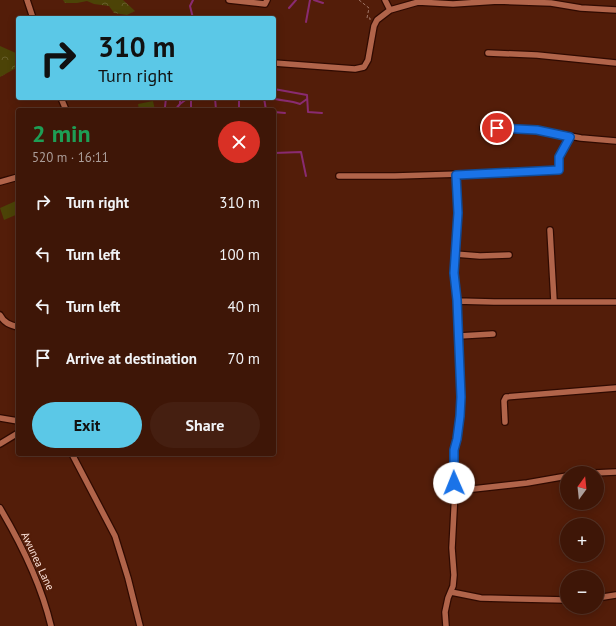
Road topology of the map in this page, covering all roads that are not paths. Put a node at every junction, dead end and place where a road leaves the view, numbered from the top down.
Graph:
1 (27, 0) edge
2 (229, 0) edge
3 (267, 0) edge
4 (384, 0) edge
5 (418, 1) edge
6 (390, 10) junction
7 (616, 10) edge
8 (32, 16) edge
9 (488, 53) dead end
10 (276, 63) edge
11 (616, 63) edge
12 (483, 128) dead end
13 (570, 137) junction
14 (616, 141) edge
15 (456, 175) junction
16 (339, 176) dead end
17 (16, 178) edge
18 (0, 182) edge
19 (550, 230) dead end
20 (455, 254) junction
21 (509, 255) dead end
22 (457, 300) junction
23 (554, 301) junction
24 (616, 302) edge
25 (0, 315) edge
26 (16, 327) edge
27 (493, 334) dead end
28 (459, 336) junction
29 (616, 388) edge
30 (0, 418) edge
31 (16, 421) edge
32 (505, 422) dead end
33 (16, 434) edge
34 (0, 444) edge
35 (73, 456) edge
36 (616, 472) edge
37 (604, 473) edge
38 (560, 477) edge
39 (455, 491) junction
40 (0, 508) edge
41 (451, 592) junction
42 (616, 595) edge
43 (604, 597) edge
44 (560, 600) edge
45 (51, 626) edge
46 (140, 626) edge
47 (446, 626) edge

1 - 8 street
2 - 3 street
4 - 6 street
5 - 6 street
5 - 7 street
6 - 10 street
9 - 11 street
12 - 13 street
13 - 14 street
13 - 15 street
15 - 16 street
15 - 20 street
17 - 18 street
19 - 23 street
20 - 21 street
20 - 22 street
22 - 23 street
22 - 28 street
23 - 24 street
25 - 26 street
27 - 28 street
28 - 39 street
29 - 32 street
30 - 31 street
33 - 34 street
35 - 46 street
36 - 37 street
38 - 39 street
39 - 41 street
40 - 45 street, Awunea Lane
41 - 44 street
41 - 47 street
42 - 43 street

